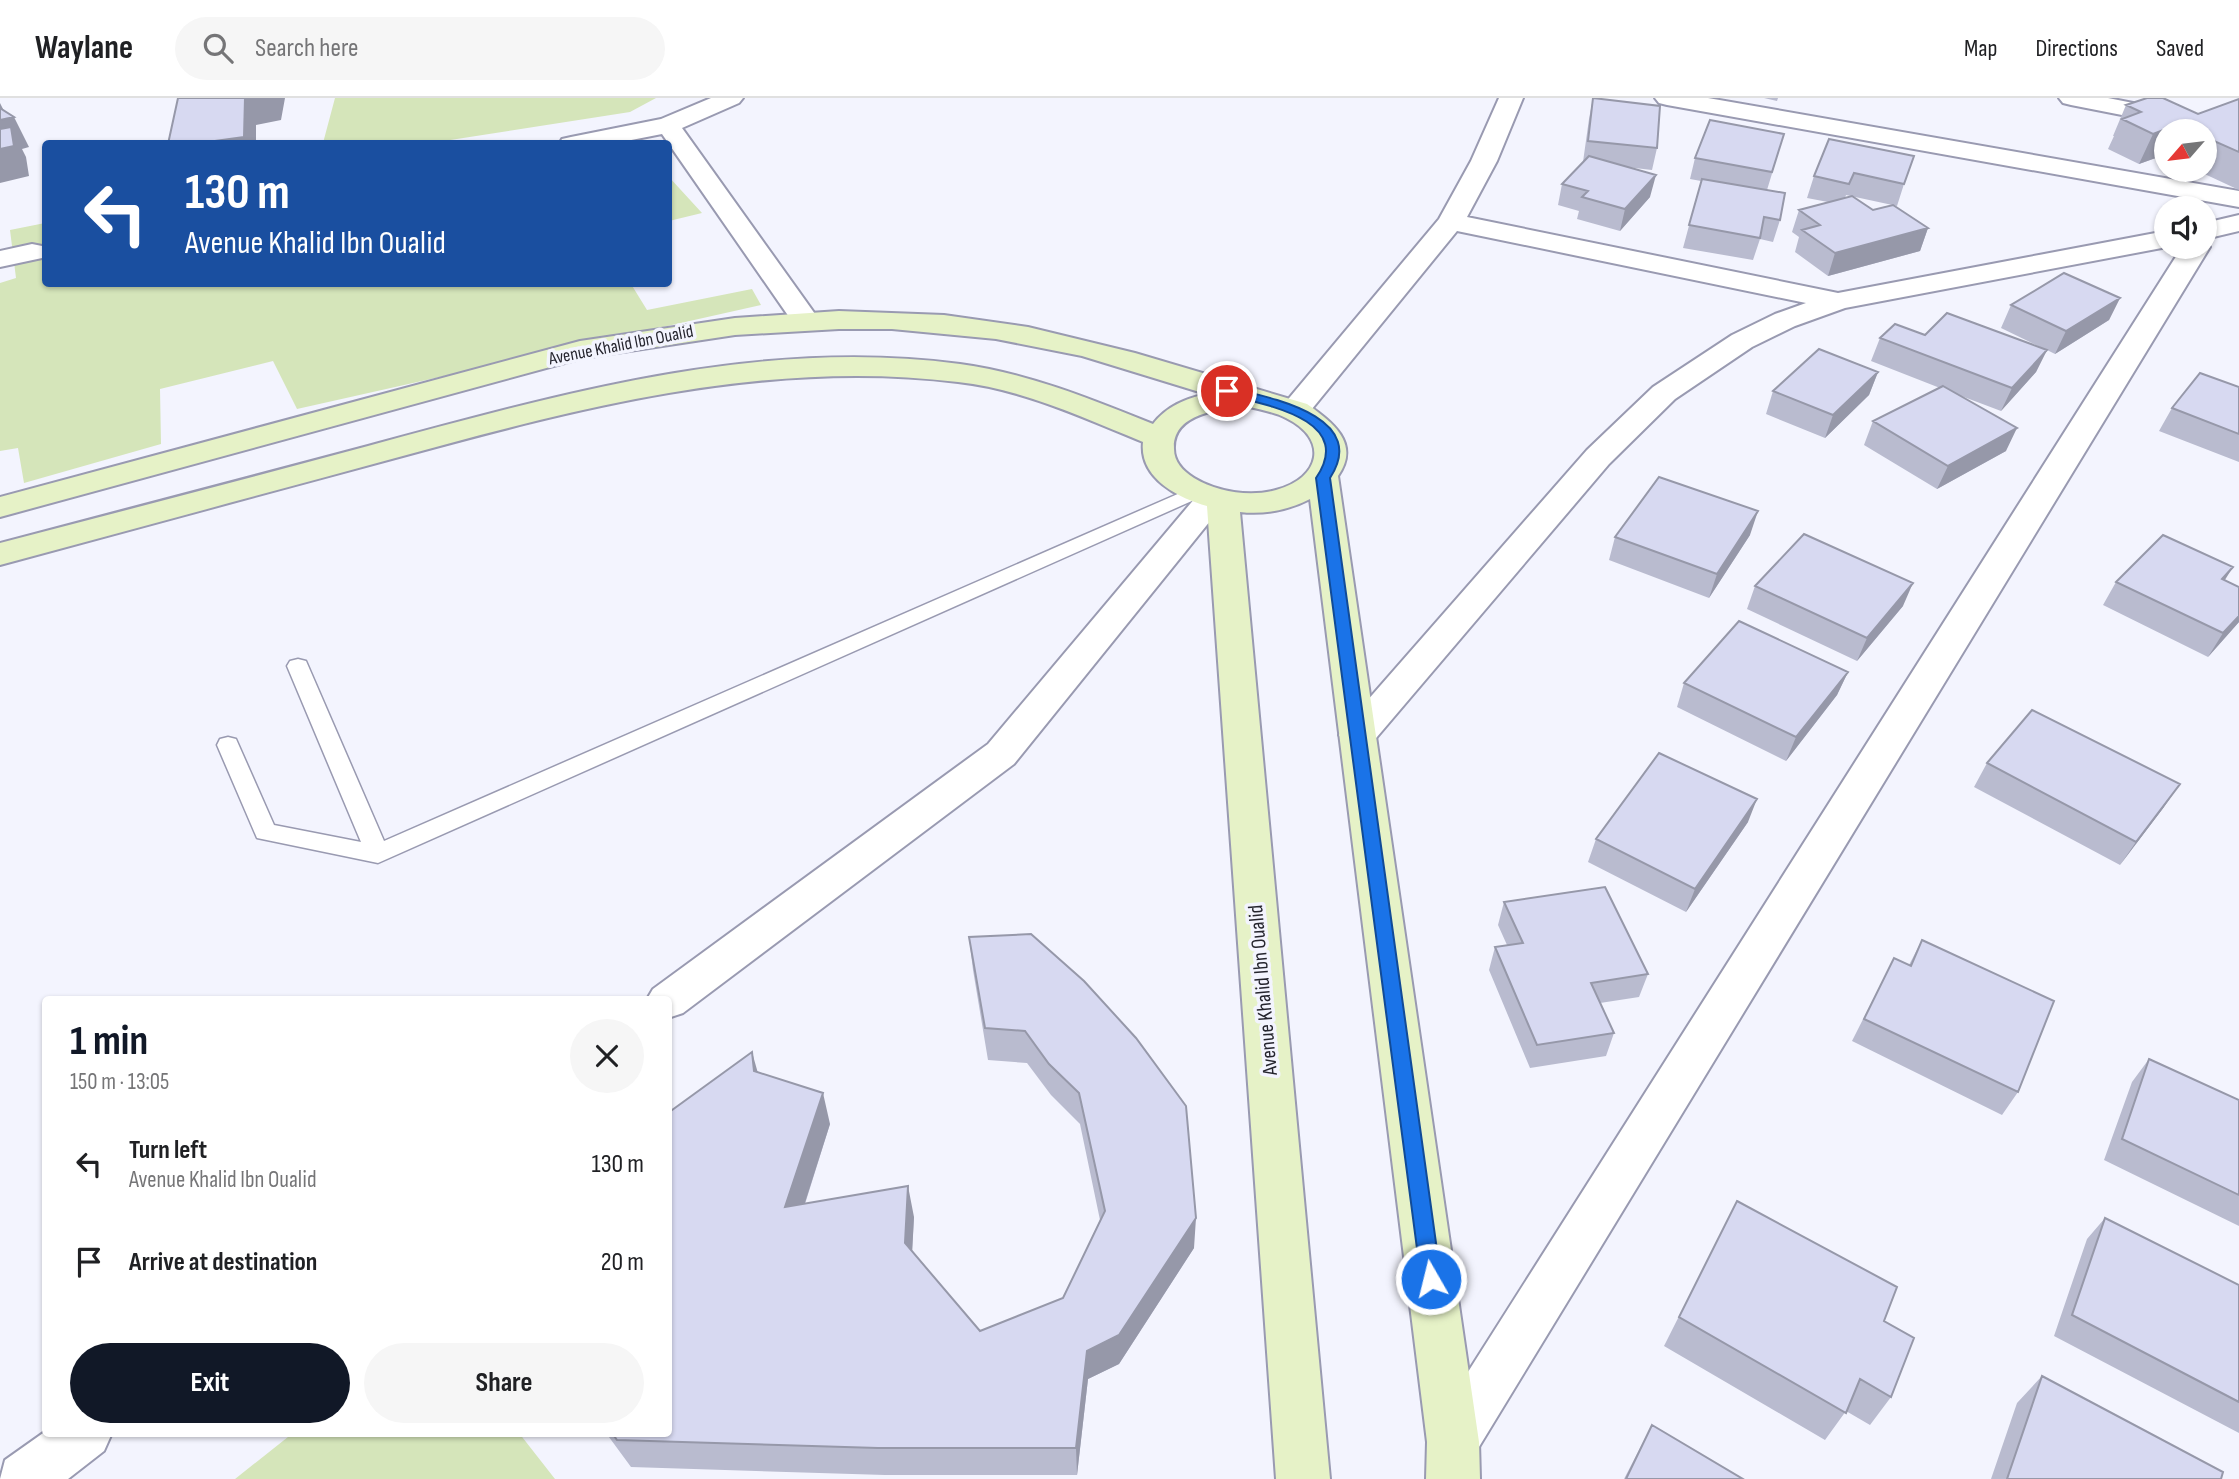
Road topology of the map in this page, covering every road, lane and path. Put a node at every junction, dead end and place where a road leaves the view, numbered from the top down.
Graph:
1 (731, 98) edge
2 (1511, 98) edge
3 (1667, 98) edge
4 (2071, 98) edge
5 (668, 125) junction
6 (2239, 131) edge
7 (591, 140) edge
8 (2239, 200) edge
9 (1451, 222) junction
10 (2239, 223) edge
11 (2217, 228) edge
12 (2154, 241) edge
13 (32, 252) dead end
14 (0, 259) edge
15 (2189, 259) edge
16 (1838, 302) junction
17 (806, 321) junction
18 (1251, 398) junction
19 (1296, 409) junction
20 (1159, 437) junction
21 (1323, 478) junction
22 (1210, 497) junction
23 (0, 506) edge
24 (0, 554) edge
25 (298, 666) dead end
26 (1358, 735) junction
27 (228, 745) dead end
28 (378, 854) junction
29 (672, 998) edge
30 (81, 1437) edge
31 (1453, 1461) edge
32 (24, 1479) edge
33 (1303, 1479) edge

1 - 5 street
2 - 9 street
3 - 8 street
4 - 6 street
5 - 7 street
5 - 17 street
9 - 16 street
9 - 19 street
10 - 11 street
12 - 16 street
13 - 14 street
15 - 31 street
16 - 26 street
17 - 18 main road, Avenue Khalid Ibn Oualid
17 - 23 main road, Avenue Khalid Ibn Oualid
18 - 19 main road, Avenue Khalid Ibn Oualid
18 - 20 main road, Avenue Khalid Ibn Oualid
19 - 21 main road, Avenue Khalid Ibn Oualid
20 - 22 main road
20 - 24 main road
21 - 22 main road
21 - 26 main road, Avenue Khalid Ibn Oualid
22 - 28 lane
22 - 29 street
22 - 33 main road, Avenue Khalid Ibn Oualid
25 - 28 lane
26 - 31 main road, Avenue Khalid Ibn Oualid
27 - 28 lane
30 - 32 street

